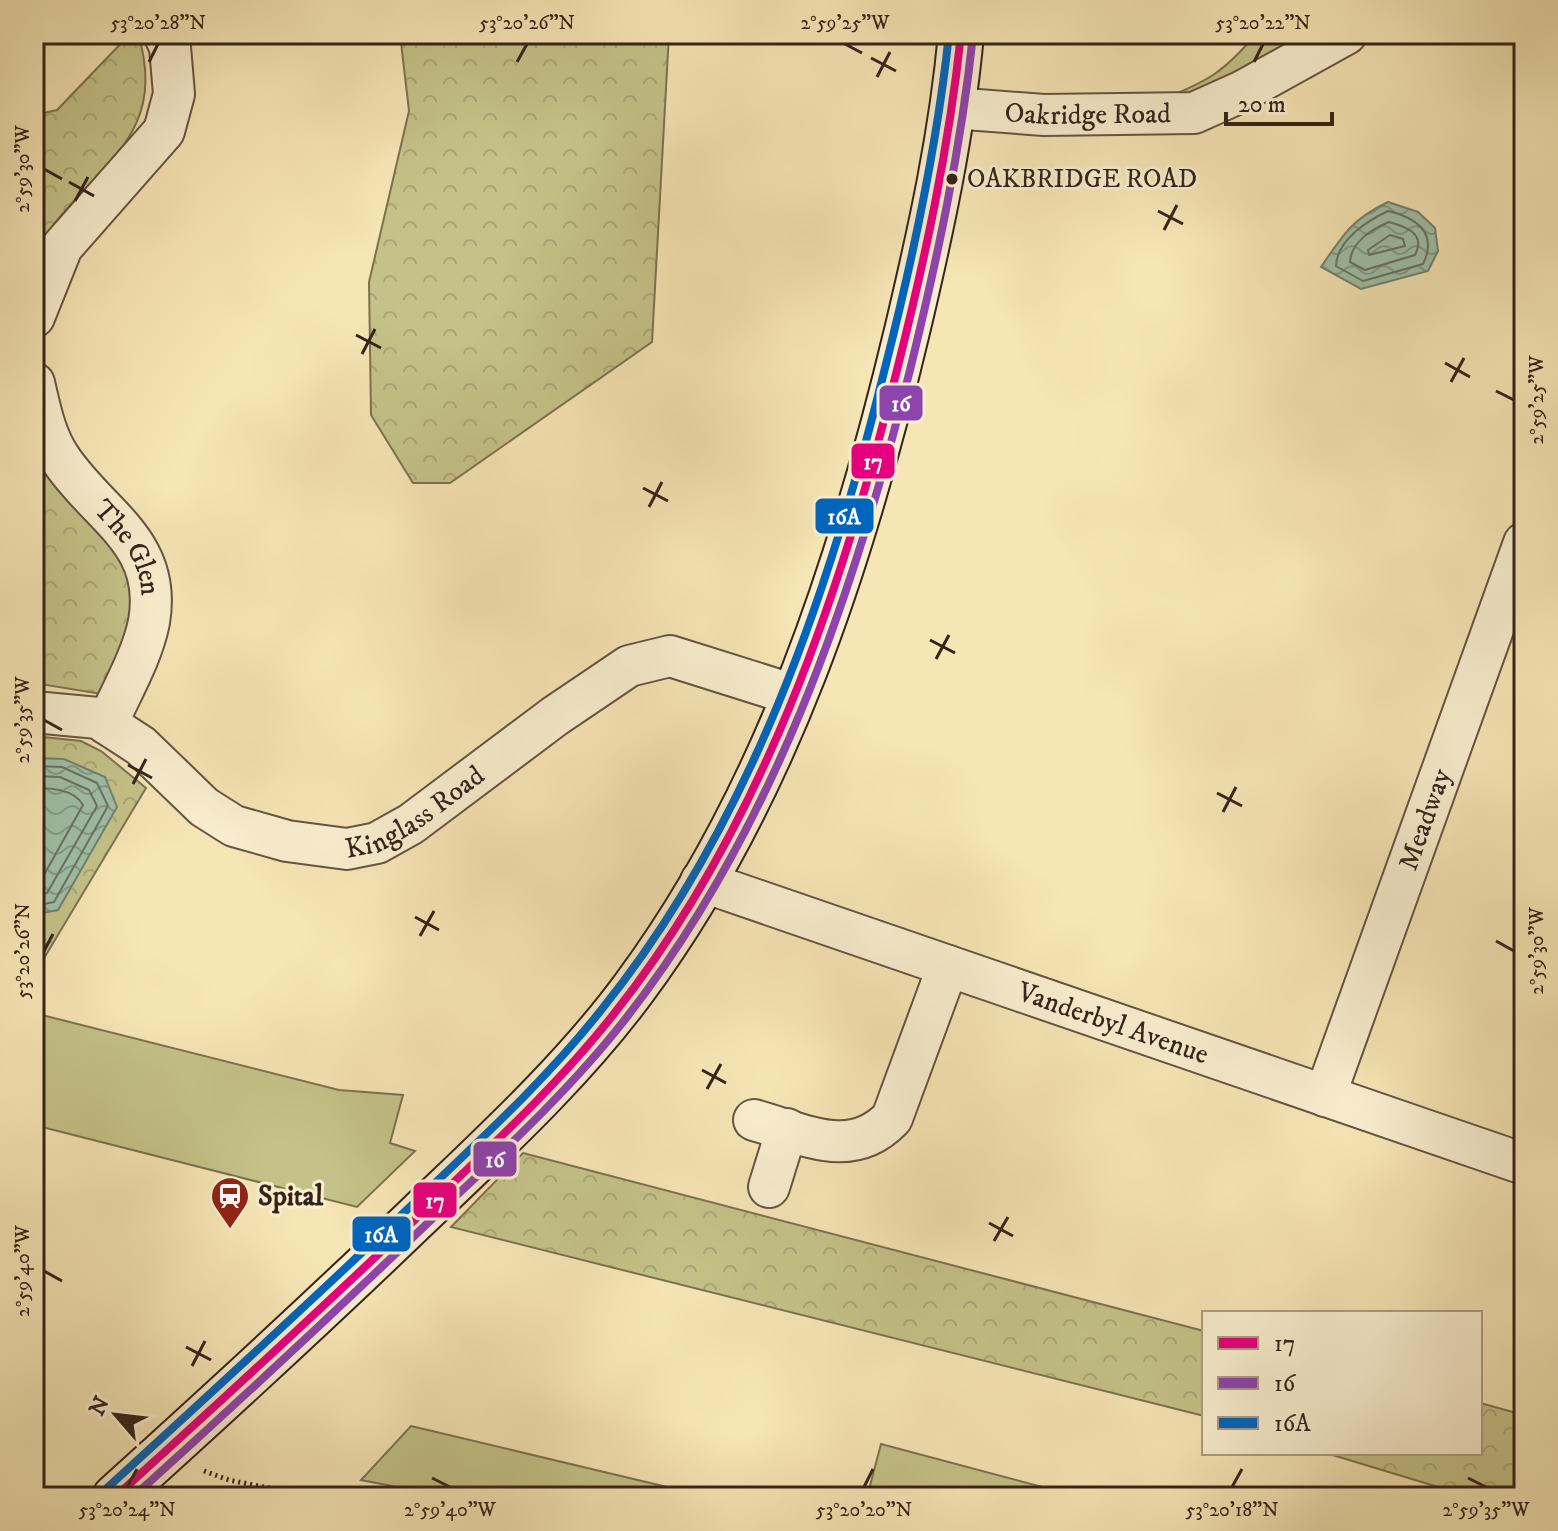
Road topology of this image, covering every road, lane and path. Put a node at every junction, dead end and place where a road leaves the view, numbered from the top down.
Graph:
1 (164, 34) edge
2 (961, 34) edge
3 (1346, 34) edge
4 (952, 108) junction
5 (34, 317) edge
6 (34, 383) edge
7 (1524, 543) edge
8 (794, 695) junction
9 (34, 712) edge
10 (107, 724) junction
11 (701, 881) junction
12 (948, 966) junction
13 (1325, 1096) junction
14 (1524, 1164) edge
15 (769, 1187) dead end
16 (162, 1455) junction
17 (115, 1497) edge
18 (313, 1497) edge

1 - 5 street
2 - 4 main road
3 - 4 street, Oakridge Road
4 - 8 main road
6 - 10 street, The Glen
7 - 13 street, Meadway
8 - 10 street, Kinglass Road
8 - 11 main road
9 - 10 street, Kinglass Road
11 - 12 street, Vanderbyl Avenue
11 - 16 main road
12 - 13 street, Vanderbyl Avenue
12 - 15 street
13 - 14 street, Vanderbyl Avenue
16 - 17 main road
16 - 18 path

